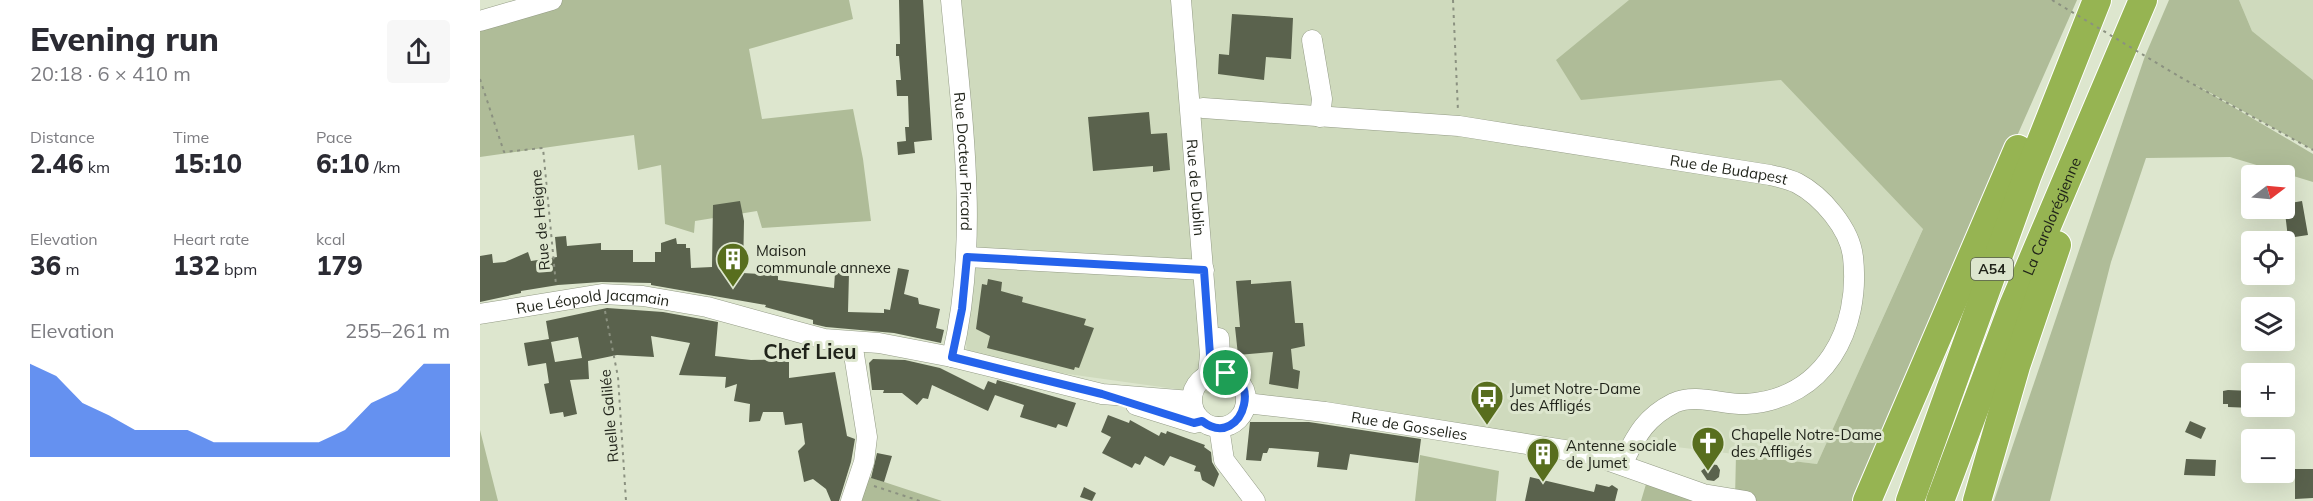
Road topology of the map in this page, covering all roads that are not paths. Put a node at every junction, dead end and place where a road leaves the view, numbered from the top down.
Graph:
1 (552, 0) edge
2 (951, 0) edge
3 (1181, 0) edge
4 (1194, 0) edge
5 (2097, 0) edge
6 (2143, 0) edge
7 (480, 21) edge
8 (1312, 40) dead end
9 (2080, 40) junction
10 (2097, 105) junction
11 (1203, 108) junction
12 (1320, 117) junction
13 (967, 257) junction
14 (1204, 270) junction
15 (480, 314) edge
16 (852, 342) junction
17 (952, 357) junction
18 (1217, 374) junction
19 (1102, 394) junction
20 (1191, 401) junction
21 (1245, 404) junction
22 (1210, 424) junction
23 (1622, 464) junction
24 (851, 501) edge
25 (1255, 501) edge
26 (1746, 501) edge
27 (1867, 501) edge
28 (1910, 501) edge
29 (1940, 501) edge
30 (1977, 501) edge

1 - 7 street
2 - 13 street, Rue Docteur Pircard
3 - 14 street, Rue de Dublin
4 - 11 street, Rue de Dublin
5 - 9 highway, A54
6 - 10 highway, La Carolorégienne / A54
8 - 12 street
9 - 27 highway
9 - 28 highway, A54
10 - 29 highway, La Carolorégienne / A54
10 - 30 highway
11 - 12 street, Rue de Budapest
11 - 18 street, Rue de Dublin
12 - 23 street, Rue de Budapest
13 - 14 street
13 - 17 street, Rue Docteur Pircard
14 - 18 street, Rue de Dublin
15 - 16 street, Rue Léopold Jacqmain
16 - 17 street
16 - 24 street
17 - 19 street
18 - 20 street
18 - 21 street
19 - 20 street
19 - 22 street
20 - 22 street
21 - 22 street
21 - 23 street, Rue de Gosselies
22 - 25 street
23 - 26 street, Rue de Gosselies

